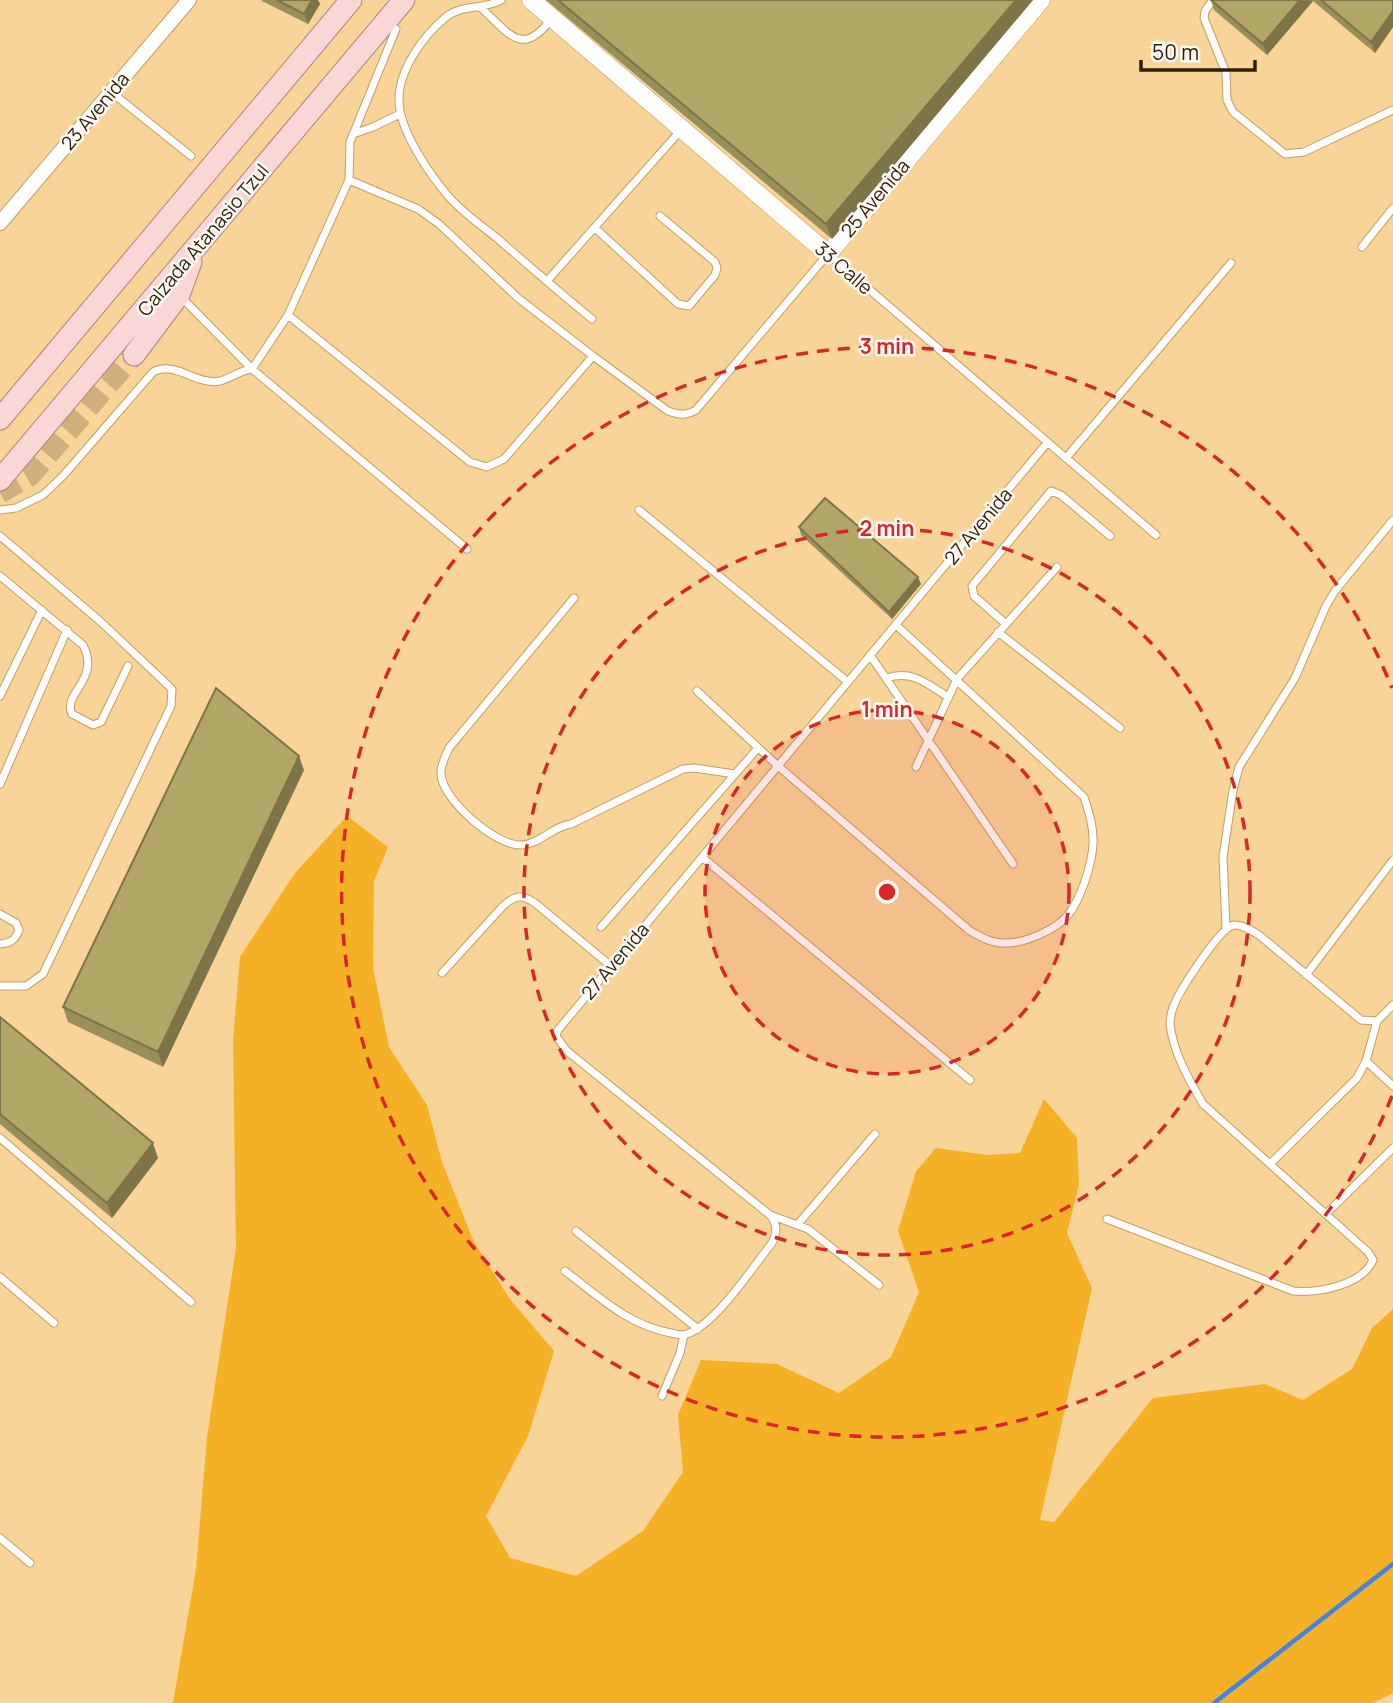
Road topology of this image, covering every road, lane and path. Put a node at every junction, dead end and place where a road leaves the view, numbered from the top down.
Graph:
1 (190, 0) edge
2 (351, 0) edge
3 (404, 0) edge
4 (421, 0) edge
5 (501, 0) edge
6 (531, 0) edge
7 (1041, 0) edge
8 (1213, 0) edge
9 (480, 7) junction
10 (552, 18) junction
11 (396, 29) junction
12 (111, 92) junction
13 (1393, 110) edge
14 (400, 114) junction
15 (682, 129) junction
16 (353, 134) junction
17 (191, 156) dead end
18 (270, 161) junction
19 (349, 180) junction
20 (1393, 208) edge
21 (660, 216) dead end
22 (0, 223) edge
23 (595, 228) junction
24 (197, 246) junction
25 (1362, 247) dead end
26 (828, 254) junction
27 (1231, 263) dead end
28 (547, 281) junction
29 (179, 295) junction
30 (288, 315) junction
31 (592, 319) dead end
32 (134, 355) tunnel mouth
33 (593, 356) junction
34 (252, 369) junction
35 (0, 419) edge
36 (1047, 443) junction
37 (1066, 458) junction
38 (0, 480) edge
39 (0, 510) edge
40 (639, 510) dead end
41 (1393, 520) edge
42 (1156, 535) dead end
43 (0, 536) edge
44 (1110, 536) dead end
45 (467, 549) dead end
46 (1056, 567) dead end
47 (0, 576) edge
48 (574, 598) dead end
49 (43, 610) junction
50 (1006, 624) junction
51 (895, 625) junction
52 (67, 630) junction
53 (998, 632) junction
54 (870, 655) junction
55 (128, 666) dead end
56 (886, 678) junction
57 (957, 679) junction
58 (848, 682) junction
59 (697, 691) dead end
60 (0, 696) edge
61 (948, 697) junction
62 (1120, 728) dead end
63 (929, 740) junction
64 (758, 748) junction
65 (778, 766) junction
66 (916, 767) dead end
67 (735, 774) junction
68 (0, 784) edge
69 (702, 857) junction
70 (1393, 860) edge
71 (1013, 864) dead end
72 (0, 914) edge
73 (601, 927) dead end
74 (1226, 928) junction
75 (0, 944) edge
76 (611, 966) junction
77 (442, 973) dead end
78 (1306, 975) junction
79 (0, 986) edge
80 (1393, 1005) edge
81 (1377, 1021) junction
82 (1366, 1061) junction
83 (970, 1080) dead end
84 (1393, 1086) edge
85 (875, 1134) dead end
86 (0, 1138) edge
87 (1393, 1148) edge
88 (1270, 1164) junction
89 (1326, 1214) junction
90 (770, 1215) junction
91 (1107, 1219) dead end
92 (798, 1224) junction
93 (576, 1231) dead end
94 (565, 1271) dead end
95 (0, 1278) edge
96 (879, 1285) dead end
97 (191, 1302) dead end
98 (54, 1323) dead end
99 (698, 1329) junction
100 (684, 1335) junction
101 (662, 1396) dead end
102 (0, 1538) edge
103 (30, 1563) dead end

1 - 12 street, 23 Avenida
2 - 35 main road
3 - 18 main road, Calzada Atanasio Tzul
4 - 11 main road
5 - 9 lane
6 - 10 street, 33 Calle
7 - 26 street, 25 Avenida
8 - 13 lane
9 - 10 lane
9 - 14 lane
10 - 15 street, 33 Calle
11 - 16 lane
11 - 18 main road
12 - 17 lane
12 - 22 street, 23 Avenida
14 - 16 lane
14 - 28 lane
15 - 23 lane
15 - 26 street, 33 Calle
16 - 19 lane
18 - 24 main road, Calzada Atanasio Tzul
19 - 30 lane
19 - 33 lane, 25 Avenida
20 - 25 lane
21 - 23 lane
23 - 28 lane
24 - 29 main road
24 - 38 main road, Calzada Atanasio Tzul
26 - 33 lane, 25 Avenida
26 - 36 lane, 33 Calle
27 - 37 lane
28 - 31 lane
29 - 32 main road
29 - 34 lane
30 - 33 lane
30 - 34 lane
34 - 39 lane
34 - 45 lane
36 - 37 lane, 33 Calle
36 - 51 lane, 27 Avenida
37 - 42 lane, 33 Calle
40 - 58 lane
41 - 74 lane
43 - 79 lane
44 - 50 lane
46 - 50 lane
47 - 49 lane
48 - 67 lane
49 - 52 lane
49 - 60 lane
50 - 53 lane
51 - 54 lane, 27 Avenida
51 - 57 lane
52 - 55 lane
52 - 68 lane
53 - 57 lane
53 - 62 lane
54 - 56 lane
54 - 58 lane, 27 Avenida
56 - 61 lane
56 - 63 lane
57 - 61 lane
57 - 65 lane
58 - 65 lane, 27 Avenida
59 - 64 lane
61 - 63 lane
63 - 66 lane
63 - 71 lane
64 - 65 lane
64 - 67 lane
65 - 69 lane, 27 Avenida
67 - 73 lane
69 - 76 lane, 27 Avenida
69 - 83 lane
70 - 78 lane
72 - 75 lane
74 - 78 lane
74 - 88 lane
76 - 77 lane
76 - 90 lane, 27 Avenida
78 - 81 lane
80 - 81 lane
81 - 82 lane
82 - 84 lane
82 - 88 lane
85 - 92 lane
86 - 97 lane
87 - 89 lane
88 - 89 lane
89 - 91 lane
90 - 92 lane
90 - 99 lane
92 - 96 lane
93 - 99 lane
94 - 100 lane
95 - 98 lane
99 - 100 lane
100 - 101 lane
102 - 103 lane

